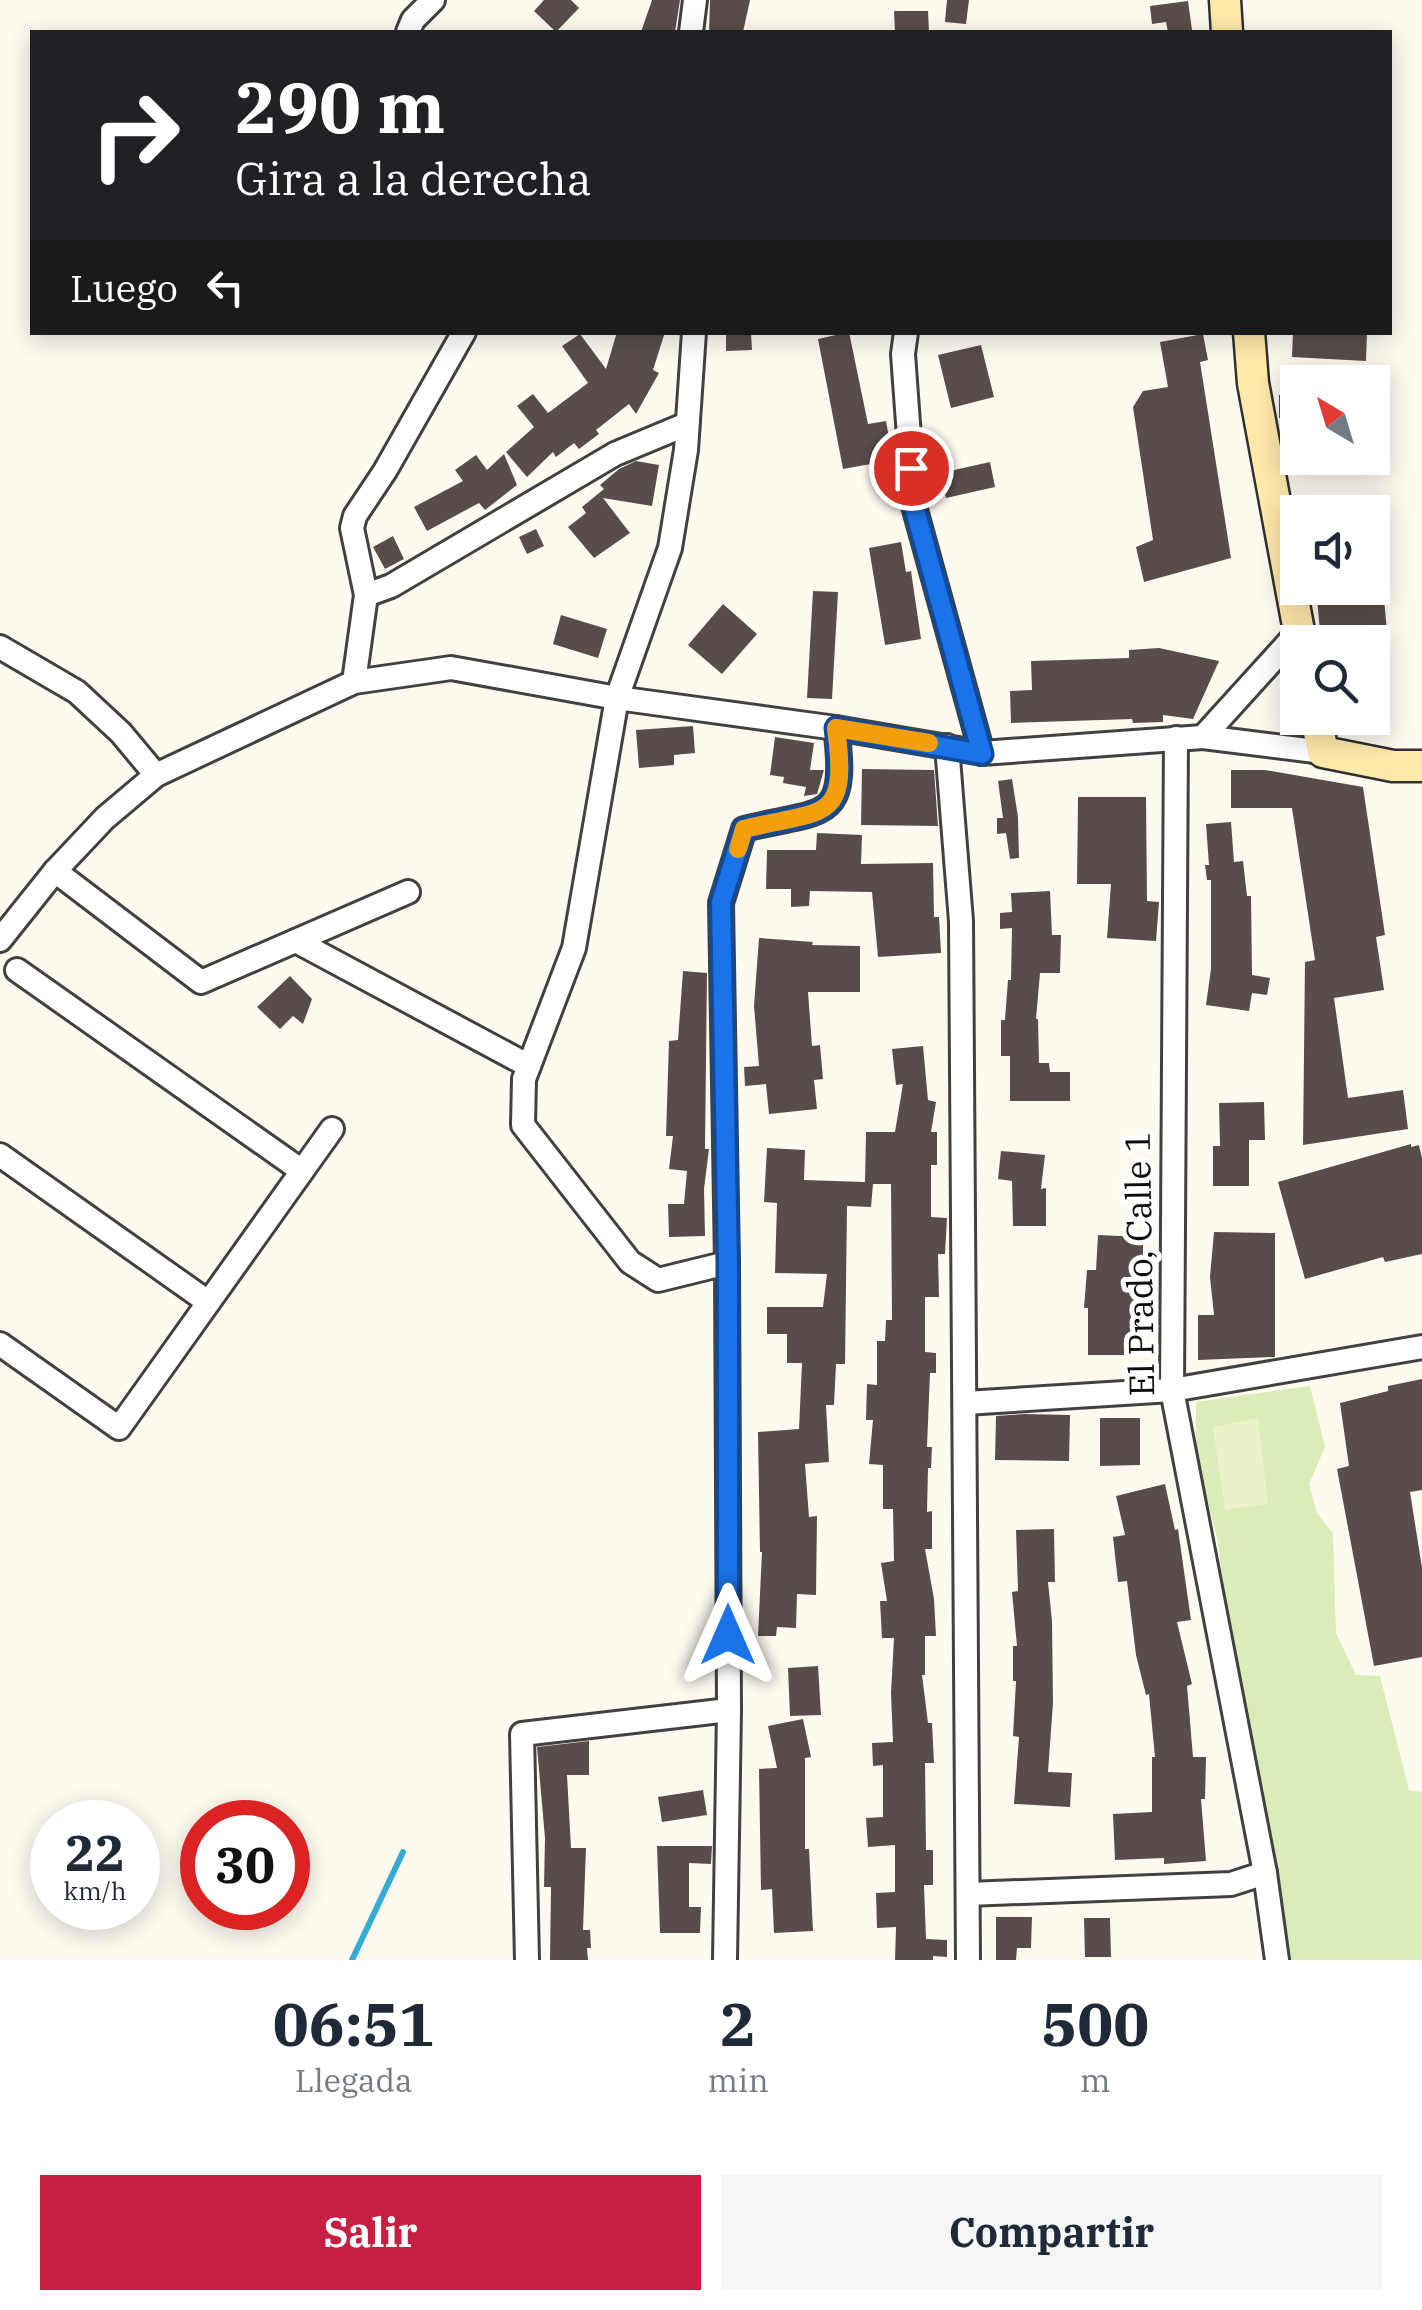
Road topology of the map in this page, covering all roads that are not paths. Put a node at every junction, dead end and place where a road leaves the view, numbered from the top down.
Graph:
1 (433, 0) edge
2 (695, 0) edge
3 (1225, 0) edge
4 (409, 30) edge
5 (691, 30) edge
6 (1227, 30) edge
7 (462, 335) edge
8 (694, 335) edge
9 (906, 335) edge
10 (1248, 335) edge
11 (688, 424) junction
12 (366, 595) junction
13 (1298, 625) edge
14 (0, 647) edge
15 (1280, 657) edge
16 (354, 682) junction
17 (616, 698) junction
18 (836, 728) junction
19 (1320, 735) edge
20 (1202, 737) junction
21 (1176, 738) junction
22 (947, 746) junction
23 (1324, 752) junction
24 (982, 754) junction
25 (1408, 766) edge
26 (156, 774) junction
27 (1422, 782) edge
28 (55, 871) junction
29 (408, 892) dead end
30 (0, 940) edge
31 (296, 940) junction
32 (17, 970) dead end
33 (528, 1066) junction
34 (332, 1129) dead end
35 (0, 1156) edge
36 (302, 1171) junction
37 (728, 1263) junction
38 (208, 1302) junction
39 (0, 1344) edge
40 (1422, 1347) edge
41 (1172, 1390) junction
42 (965, 1403) junction
43 (728, 1710) junction
44 (1265, 1873) junction
45 (968, 1894) junction
46 (527, 1960) edge
47 (725, 1960) edge
48 (968, 1960) edge
49 (1278, 1960) edge

1 - 4 street
2 - 5 street
3 - 6 street
7 - 12 street
8 - 11 street
9 - 24 street
10 - 13 street
11 - 12 street
11 - 17 street
12 - 16 street
14 - 26 street
15 - 20 street
16 - 17 street
16 - 26 street
17 - 18 street
17 - 33 street
18 - 22 street
18 - 37 street
19 - 23 street
20 - 21 street
20 - 23 street
21 - 24 street
21 - 41 street, El Prado, Calle 1
22 - 24 street
22 - 42 street
23 - 25 street
25 - 27 street
26 - 28 street
28 - 30 street
28 - 31 street
29 - 31 street
31 - 33 street
32 - 36 street
33 - 37 street
34 - 36 street
35 - 38 street
36 - 38 street
37 - 43 street
38 - 39 street
40 - 41 street
41 - 42 street
41 - 44 street, El Prado, Calle 1
42 - 45 street
43 - 46 street
43 - 47 street
44 - 45 street
44 - 49 street, El Prado, Calle 1
45 - 48 street

